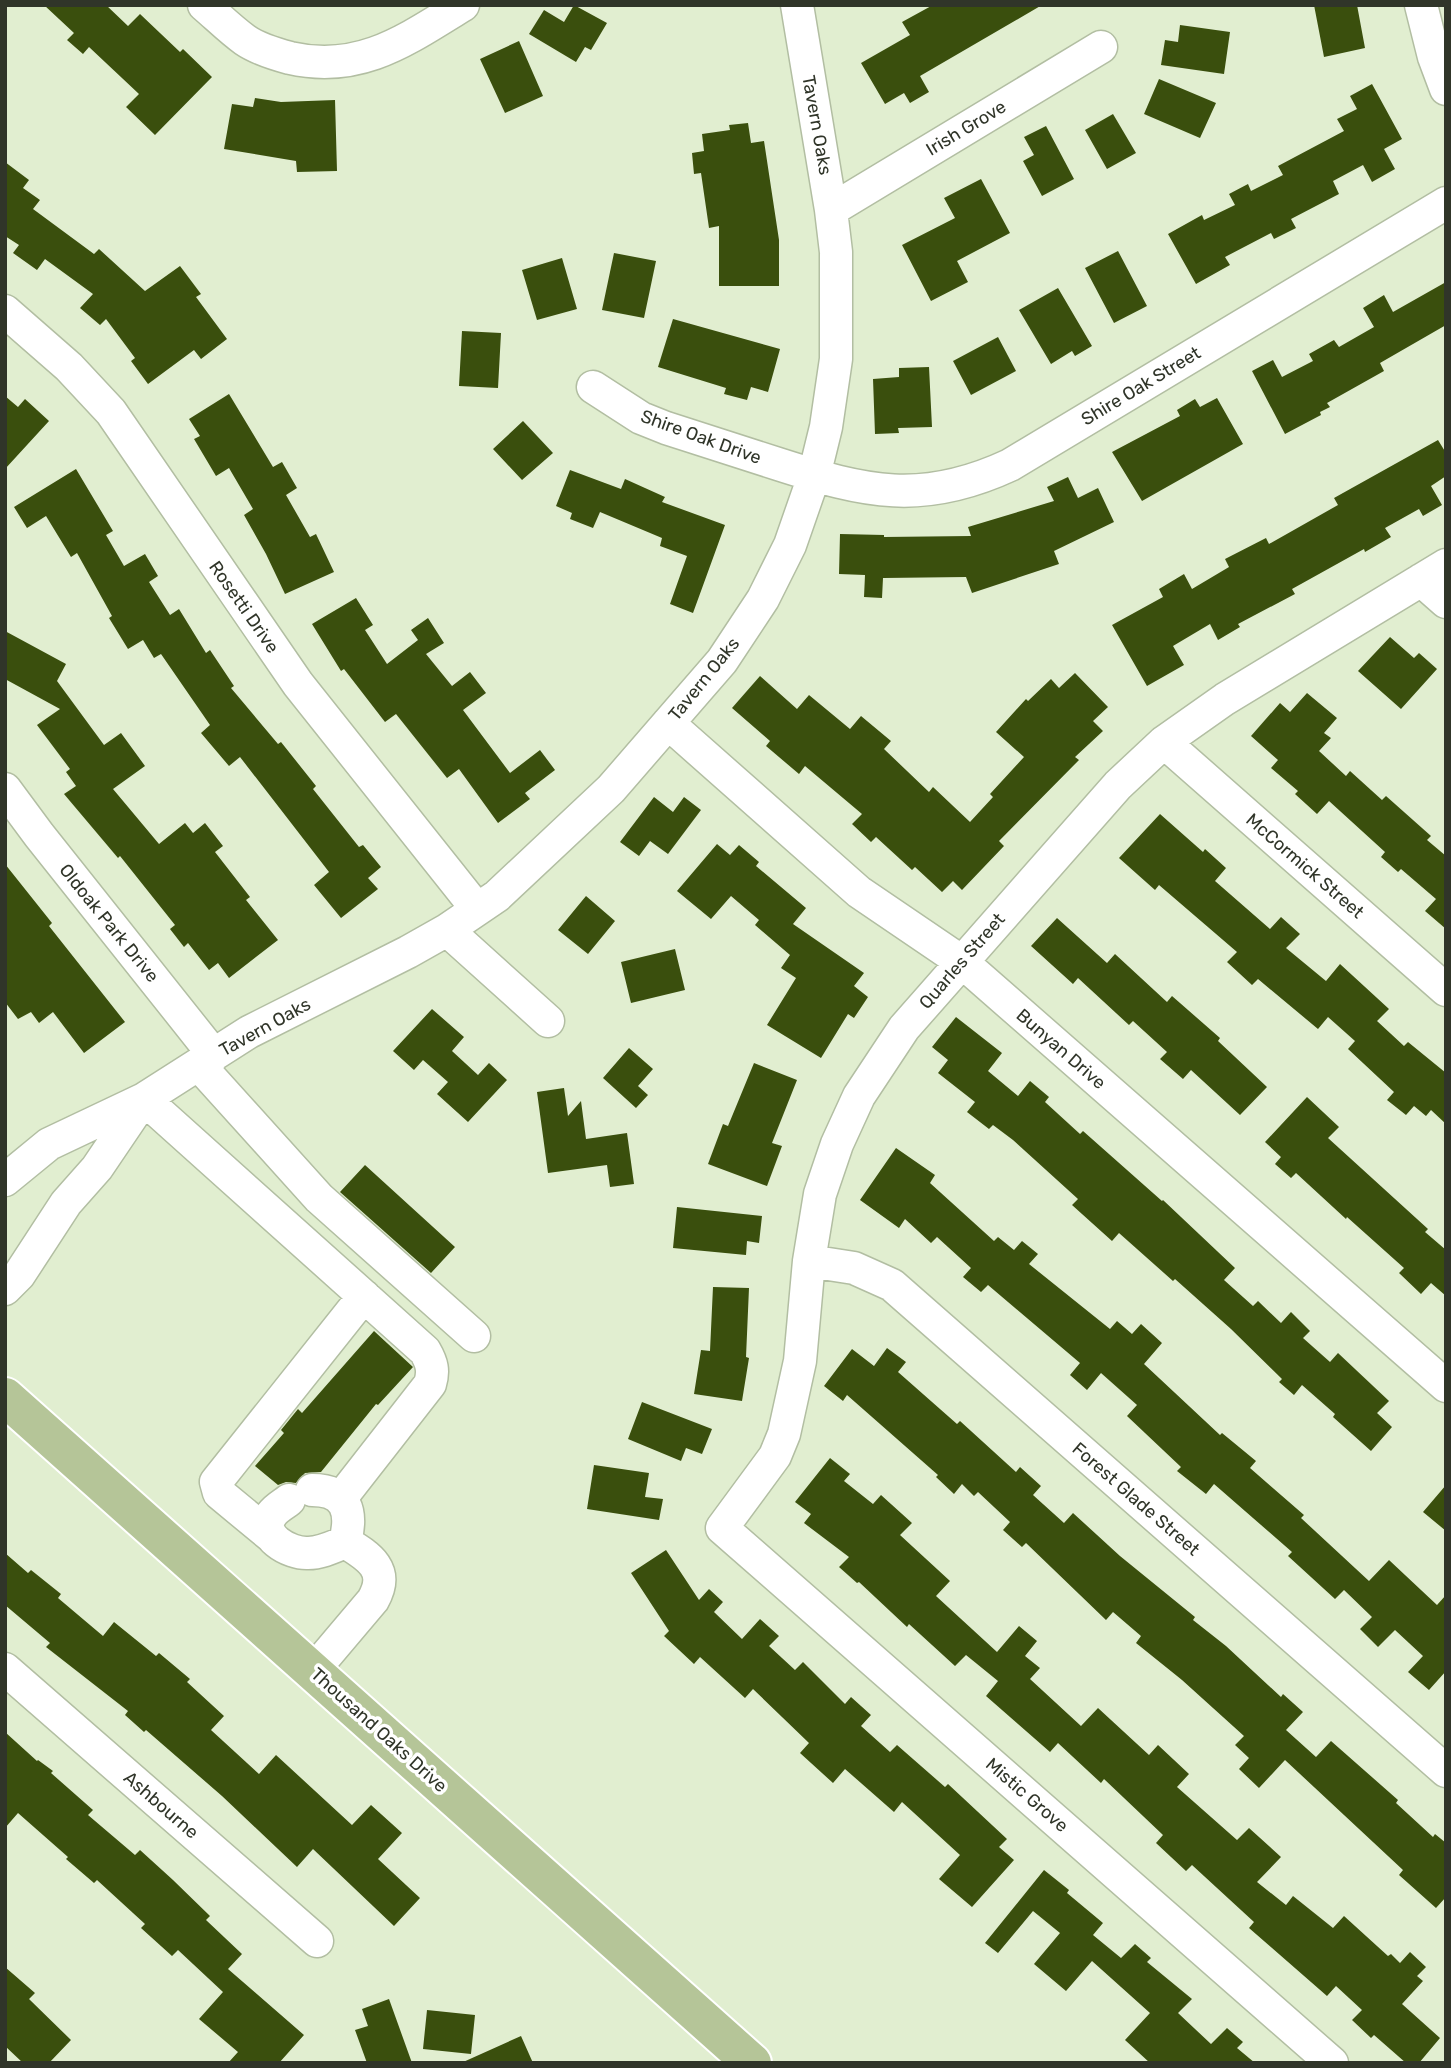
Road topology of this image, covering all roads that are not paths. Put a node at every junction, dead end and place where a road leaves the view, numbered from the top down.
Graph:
1 (204, 5) edge
2 (463, 5) edge
3 (797, 5) edge
4 (1421, 5) edge
5 (1101, 47) dead end
6 (1446, 89) edge
7 (1446, 203) edge
8 (831, 210) junction
9 (5, 311) edge
10 (593, 387) dead end
11 (814, 476) junction
12 (1433, 573) edge
13 (1446, 602) edge
14 (668, 723) junction
15 (1164, 742) junction
16 (5, 789) edge
17 (477, 909) junction
18 (447, 930) junction
19 (962, 962) junction
20 (1446, 990) edge
21 (548, 1021) dead end
22 (207, 1060) junction
23 (144, 1099) junction
24 (5, 1180) edge
25 (809, 1261) junction
26 (5, 1289) edge
27 (364, 1296) junction
28 (474, 1336) dead end
29 (1446, 1386) edge
30 (5, 1397) edge
31 (314, 1496) junction
32 (722, 1528) joint
33 (271, 1536) junction
34 (345, 1542) junction
35 (5, 1670) edge
36 (313, 1671) junction
37 (1446, 1771) edge
38 (317, 1941) dead end
39 (752, 2063) edge
40 (1332, 2063) edge

1 - 2 street
3 - 8 street, Tavern Oaks
4 - 6 street
5 - 8 street, Irish Grove
7 - 11 street, Shire Oak Street
8 - 11 street, Tavern Oaks
9 - 17 street, Rosetti Drive
10 - 11 street, Shire Oak Drive
11 - 14 street, Tavern Oaks
12 - 13 street
12 - 15 street, Quarles Street
14 - 17 street, Tavern Oaks
14 - 19 street, Bunyan Drive
15 - 19 street, Quarles Street
15 - 20 street, McCormick Street
16 - 22 street, Oldoak Park Drive
17 - 18 street, Tavern Oaks
18 - 21 street
18 - 22 street, Tavern Oaks
19 - 25 street, Quarles Street
19 - 29 street, Bunyan Drive
22 - 23 street, Tavern Oaks
22 - 28 street, Oldoak Park Drive
23 - 24 street, Tavern Oaks
23 - 26 street, Tavern Oaks
23 - 27 street
25 - 32 street, Quarles Street
25 - 37 street, Forest Glade Street
27 - 31 street
27 - 33 street
30 - 36 main road, Thousand Oaks Drive
31 - 33 street
31 - 34 street
32 - 40 street, Mistic Grove
33 - 34 street
34 - 36 street
35 - 38 street, Ashbourne
36 - 39 main road, Thousand Oaks Drive

